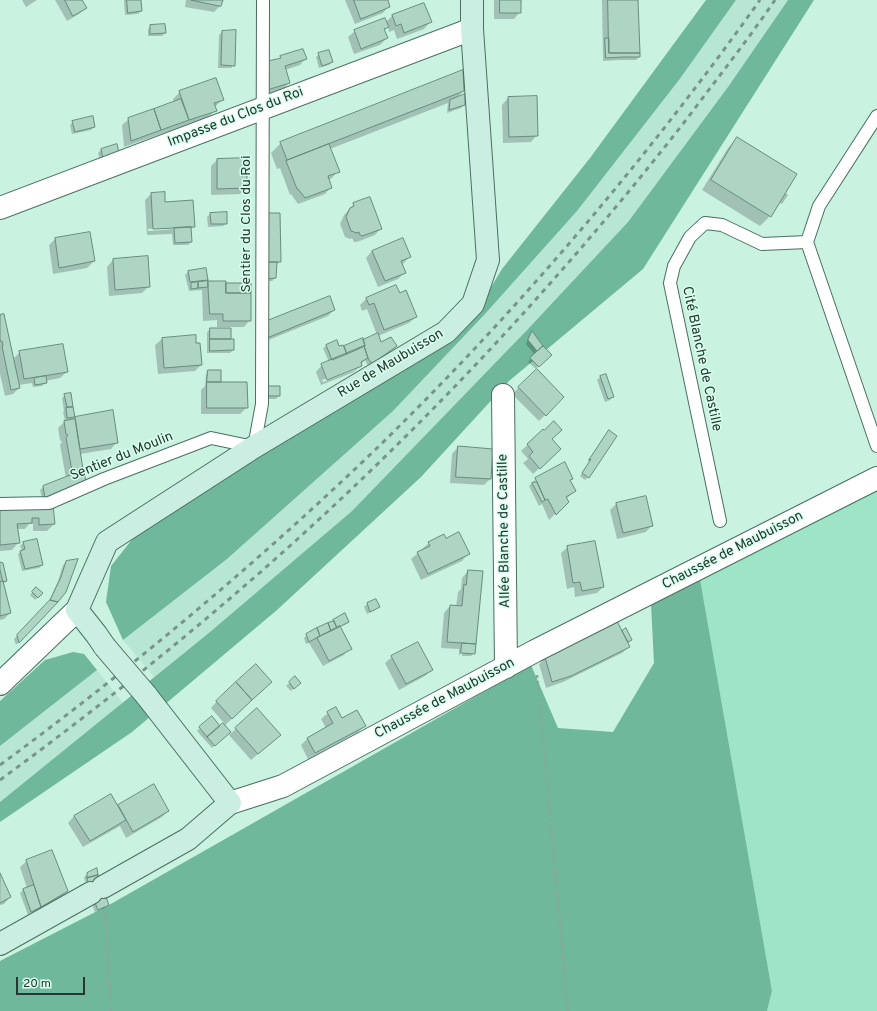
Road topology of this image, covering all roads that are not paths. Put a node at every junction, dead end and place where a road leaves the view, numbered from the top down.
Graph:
1 (263, 0) edge
2 (472, 0) edge
3 (472, 29) junction
4 (262, 108) junction
5 (877, 116) edge
6 (0, 208) edge
7 (807, 242) junction
8 (503, 395) dead end
9 (877, 446) edge
10 (254, 447) junction
11 (877, 478) edge
12 (0, 504) edge
13 (720, 521) dead end
14 (76, 610) junction
15 (506, 667) junction
16 (0, 684) edge
17 (230, 803) junction
18 (0, 944) edge

1 - 4 lane, Sentier du Clos du Roi
2 - 3 street, Rue de Maubuisson
3 - 4 street, Impasse du Clos du Roi
3 - 10 street, Rue de Maubuisson
4 - 6 street, Impasse du Clos du Roi
4 - 10 lane, Sentier du Clos du Roi
5 - 7 lane
7 - 9 lane
7 - 13 lane, Cité Blanche de Castille
8 - 15 street, Allée Blanche de Castille
10 - 12 lane, Sentier du Moulin
10 - 14 street, Rue de Maubuisson
11 - 15 street, Chaussée de Maubuisson
14 - 16 street
14 - 17 street, bridge
15 - 17 street, Chaussée de Maubuisson
17 - 18 street

